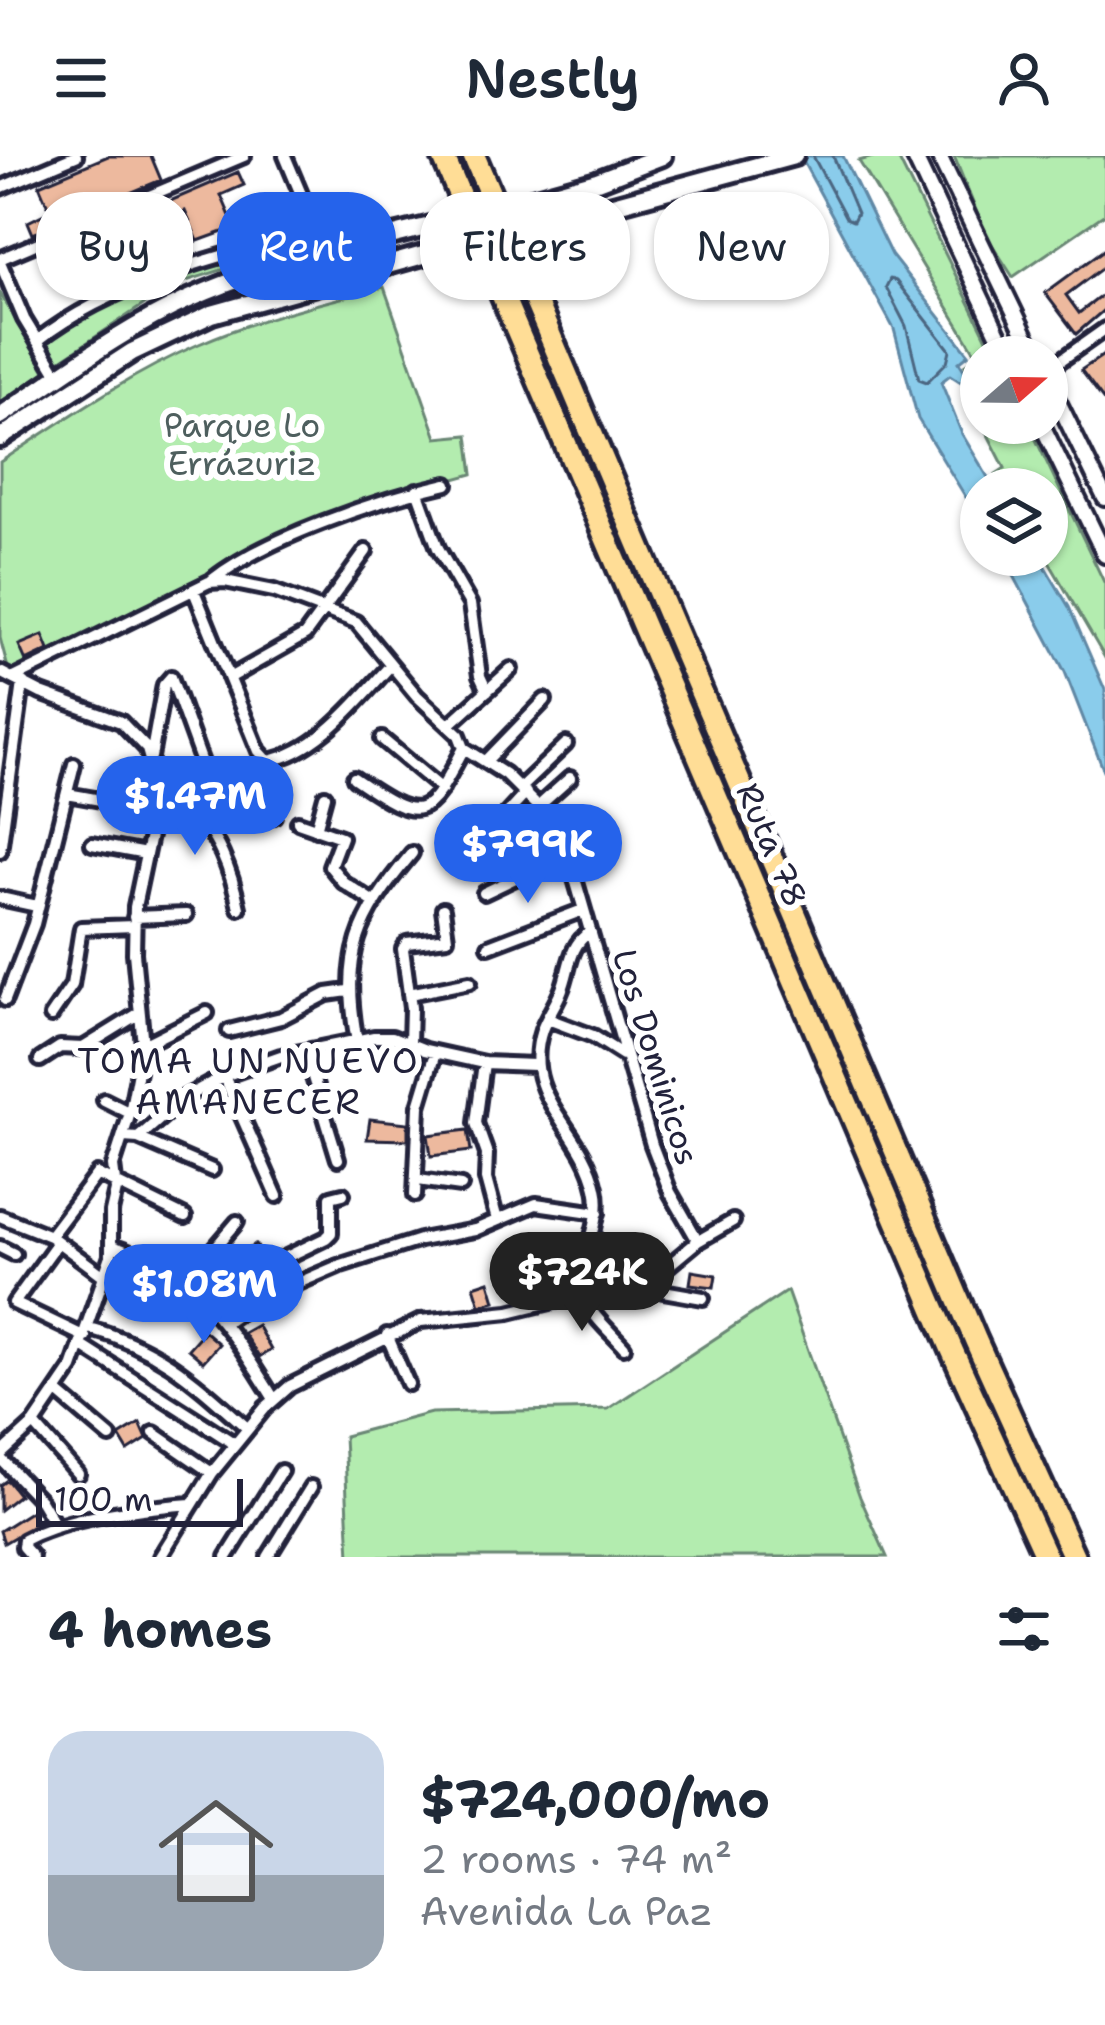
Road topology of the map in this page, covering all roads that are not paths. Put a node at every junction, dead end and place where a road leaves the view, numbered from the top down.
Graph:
1 (76, 156) edge
2 (244, 156) edge
3 (285, 156) edge
4 (443, 156) edge
5 (474, 156) edge
6 (662, 156) edge
7 (914, 156) edge
8 (939, 156) edge
9 (786, 158) edge
10 (627, 162) edge
11 (0, 188) edge
12 (300, 192) edge
13 (396, 235) edge
14 (217, 258) edge
15 (0, 261) edge
16 (217, 288) edge
17 (1105, 329) edge
18 (999, 336) edge
19 (1026, 336) edge
20 (37, 341) junction
21 (1068, 358) edge
22 (58, 377) junction
23 (0, 416) edge
24 (1068, 420) edge
25 (0, 438) edge
26 (1051, 444) edge
27 (447, 484) dead end
28 (417, 490) junction
29 (1105, 498) edge
30 (366, 551) dead end
31 (1105, 555) edge
32 (209, 582) junction
33 (194, 591) junction
34 (327, 609) junction
35 (391, 665) junction
36 (511, 669) dead end
37 (0, 672) edge
38 (232, 677) junction
39 (19, 680) junction
40 (487, 691) junction
41 (545, 700) dead end
42 (449, 725) junction
43 (382, 739) dead end
44 (566, 744) dead end
45 (464, 748) junction
46 (151, 757) junction
47 (486, 761) junction
48 (74, 764) dead end
49 (354, 778) dead end
50 (570, 778) dead end
51 (442, 789) junction
52 (523, 790) junction
53 (68, 794) junction
54 (325, 796) dead end
55 (158, 805) junction
56 (540, 805) junction
57 (218, 807) junction
58 (274, 816) dead end
59 (197, 818) junction
60 (298, 822) dead end
61 (316, 829) junction
62 (92, 844) dead end
63 (0, 851) edge
64 (412, 853) dead end
65 (568, 853) junction
66 (146, 854) junction
67 (469, 855) dead end
68 (484, 893) dead end
69 (0, 898) edge
70 (372, 901) junction
71 (37, 907) junction
72 (239, 908) dead end
73 (443, 909) dead end
74 (583, 910) junction
75 (187, 915) dead end
76 (134, 921) junction
77 (589, 933) junction
78 (489, 946) dead end
79 (470, 982) dead end
80 (348, 991) junction
81 (409, 994) junction
82 (5, 1000) dead end
83 (207, 1013) dead end
84 (138, 1014) junction
85 (51, 1016) dead end
86 (548, 1019) junction
87 (229, 1031) dead end
88 (357, 1042) junction
89 (410, 1043) junction
90 (143, 1045) junction
91 (305, 1051) junction
92 (435, 1053) junction
93 (623, 1055) junction
94 (40, 1060) dead end
95 (484, 1063) junction
96 (536, 1065) junction
97 (224, 1076) junction
98 (104, 1100) dead end
99 (130, 1113) junction
100 (123, 1137) junction
101 (139, 1138) junction
102 (338, 1159) dead end
103 (212, 1170) dead end
104 (418, 1180) junction
105 (115, 1182) junction
106 (461, 1186) dead end
107 (344, 1194) dead end
108 (415, 1195) dead end
109 (277, 1196) dead end
110 (598, 1213) junction
111 (0, 1216) edge
112 (185, 1217) dead end
113 (497, 1220) junction
114 (733, 1221) dead end
115 (237, 1222) dead end
116 (54, 1239) junction
117 (698, 1241) junction
118 (0, 1246) edge
119 (112, 1246) junction
120 (14, 1253) dead end
121 (104, 1276) junction
122 (186, 1282) junction
123 (650, 1283) junction
124 (583, 1294) junction
125 (703, 1298) dead end
126 (254, 1302) junction
127 (224, 1323) junction
128 (387, 1335) junction
129 (85, 1337) junction
130 (624, 1347) dead end
131 (408, 1384) dead end
132 (56, 1392) junction
133 (274, 1399) junction
134 (34, 1424) junction
135 (247, 1428) junction
136 (154, 1433) dead end
137 (110, 1437) dead end
138 (235, 1444) junction
139 (0, 1457) edge
140 (281, 1472) dead end
141 (212, 1473) junction
142 (78, 1474) dead end
143 (311, 1487) dead end
144 (191, 1504) junction
145 (56, 1527) junction
146 (32, 1557) edge
147 (160, 1557) edge
148 (227, 1557) edge
149 (268, 1557) edge
150 (1046, 1557) edge
151 (1074, 1557) edge

1 - 11 street
2 - 15 street
3 - 12 street
4 - 150 highway, Ruta 78
5 - 151 highway, Ruta 78
6 - 10 main road
7 - 18 street
8 - 19 street
9 - 25 main road, bridge
10 - 13 main road, bridge
14 - 20 street
15 - 20 street
16 - 22 main road
17 - 21 street
20 - 22 street
22 - 23 main road
24 - 29 street
26 - 31 street
27 - 28 street
28 - 32 street
28 - 40 street
30 - 34 street
32 - 33 street
32 - 34 street, Los Dominicos
33 - 38 street
33 - 39 street
34 - 35 street, Los Dominicos
34 - 38 street
35 - 38 street
35 - 42 street, Los Dominicos
36 - 40 street
37 - 39 street
39 - 46 street
39 - 63 street
40 - 42 street
41 - 47 street
42 - 45 street, Los Dominicos
43 - 51 street
44 - 52 street
45 - 47 street, Los Dominicos
45 - 51 street
46 - 55 street
46 - 57 street
47 - 52 street, Los Dominicos
48 - 53 street
49 - 51 street
50 - 56 street
52 - 56 street, Los Dominicos
52 - 67 street
53 - 55 street
53 - 71 street
54 - 61 street
55 - 59 street
55 - 66 street
56 - 65 street, Los Dominicos
57 - 58 street
57 - 59 street
59 - 72 street
60 - 61 street
61 - 70 street
62 - 66 street
64 - 70 street
65 - 68 street
65 - 74 street, Los Dominicos
66 - 76 street
69 - 71 street
70 - 80 street
71 - 82 street
73 - 81 street
74 - 77 street, Los Dominicos
74 - 78 street
75 - 76 street
76 - 84 street
76 - 85 street
77 - 86 street
77 - 93 street, Los Dominicos
79 - 81 street
80 - 87 street
80 - 88 street
81 - 89 street
83 - 90 street
84 - 90 street
84 - 94 street
86 - 93 street
86 - 96 street
88 - 89 street
88 - 91 street
89 - 92 street
90 - 99 street
91 - 97 street
91 - 102 street
92 - 95 street
92 - 104 street
93 - 117 street, Los Dominicos
95 - 96 street
95 - 113 street
96 - 110 street
97 - 101 street
97 - 109 street
98 - 99 street
99 - 100 street
100 - 101 street
100 - 105 street
101 - 103 street
104 - 106 street
104 - 108 street
105 - 112 street
105 - 116 street
105 - 119 street
107 - 126 street
110 - 113 street
110 - 124 street
111 - 116 street
113 - 126 street
114 - 117 street
115 - 122 street
116 - 121 street
116 - 129 street
117 - 123 street
118 - 120 street
119 - 121 street
119 - 122 street
121 - 129 street
122 - 127 street
123 - 124 street
123 - 125 street
124 - 128 street
124 - 130 street
126 - 127 street
127 - 133 street
128 - 131 street
128 - 133 street
129 - 132 street
129 - 135 street
129 - 138 street
132 - 134 street
132 - 137 street
133 - 135 street
134 - 139 street
134 - 142 street
135 - 138 street
136 - 141 street
138 - 141 street
139 - 145 street
140 - 148 street
141 - 144 street
143 - 149 street
144 - 145 street
144 - 147 street
145 - 146 street

